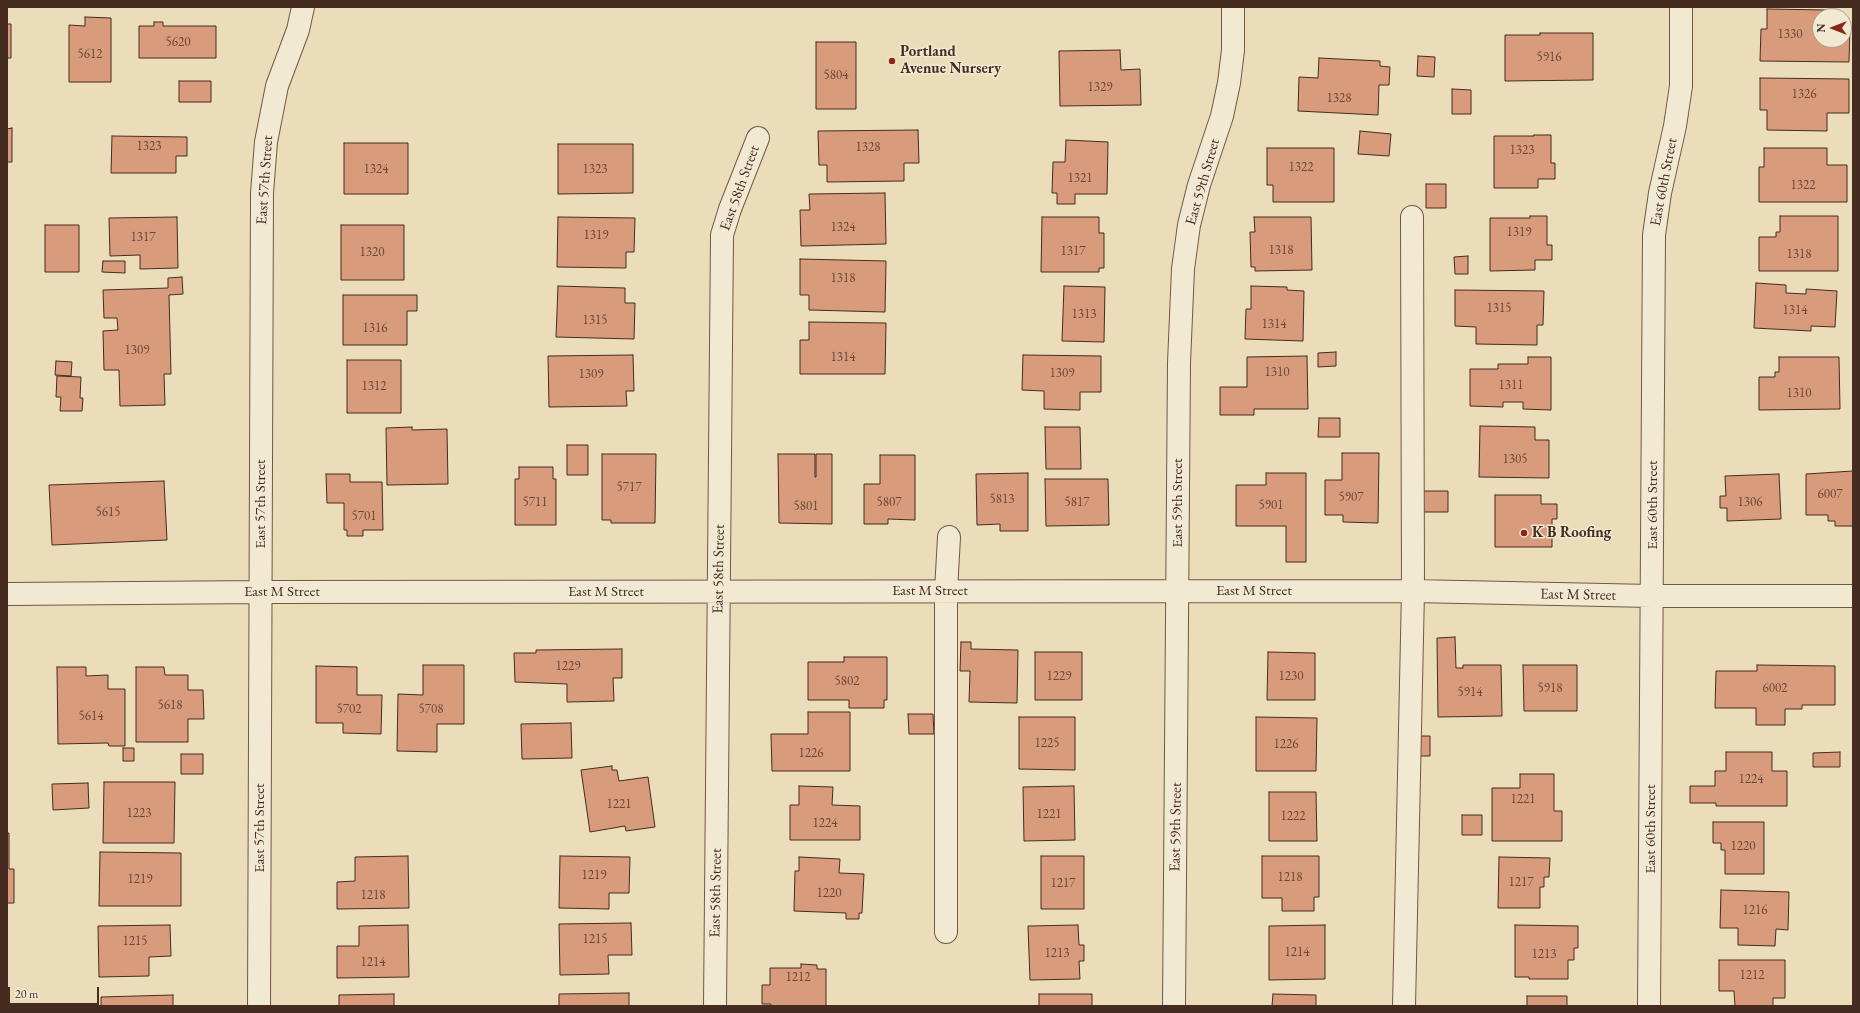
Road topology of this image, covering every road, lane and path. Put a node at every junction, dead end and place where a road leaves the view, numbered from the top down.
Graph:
1 (303, 7) edge
2 (1233, 7) edge
3 (1681, 7) edge
4 (758, 138) dead end
5 (1412, 216) dead end
6 (949, 537) dead end
7 (718, 591) junction
8 (946, 591) junction
9 (1178, 591) junction
10 (1413, 591) junction
11 (261, 592) junction
12 (7, 594) edge
13 (1652, 596) junction
14 (1853, 596) edge
15 (946, 932) dead end
16 (259, 1006) edge
17 (714, 1006) edge
18 (1174, 1006) edge
19 (1404, 1006) edge
20 (1649, 1006) edge

1 - 11 street, East 57th Street
2 - 9 street, East 59th Street
3 - 13 street, East 60th Street
4 - 7 street, East 58th Street
5 - 10 street
6 - 8 street
7 - 8 street, East M Street
7 - 11 street, East M Street
7 - 17 street, East 58th Street
8 - 9 street, East M Street
8 - 15 street
9 - 10 street, East M Street
9 - 18 street, East 59th Street
10 - 13 street, East M Street
10 - 19 street
11 - 12 street, East M Street
11 - 16 street, East 57th Street
13 - 14 street, East M Street
13 - 20 street, East 60th Street

